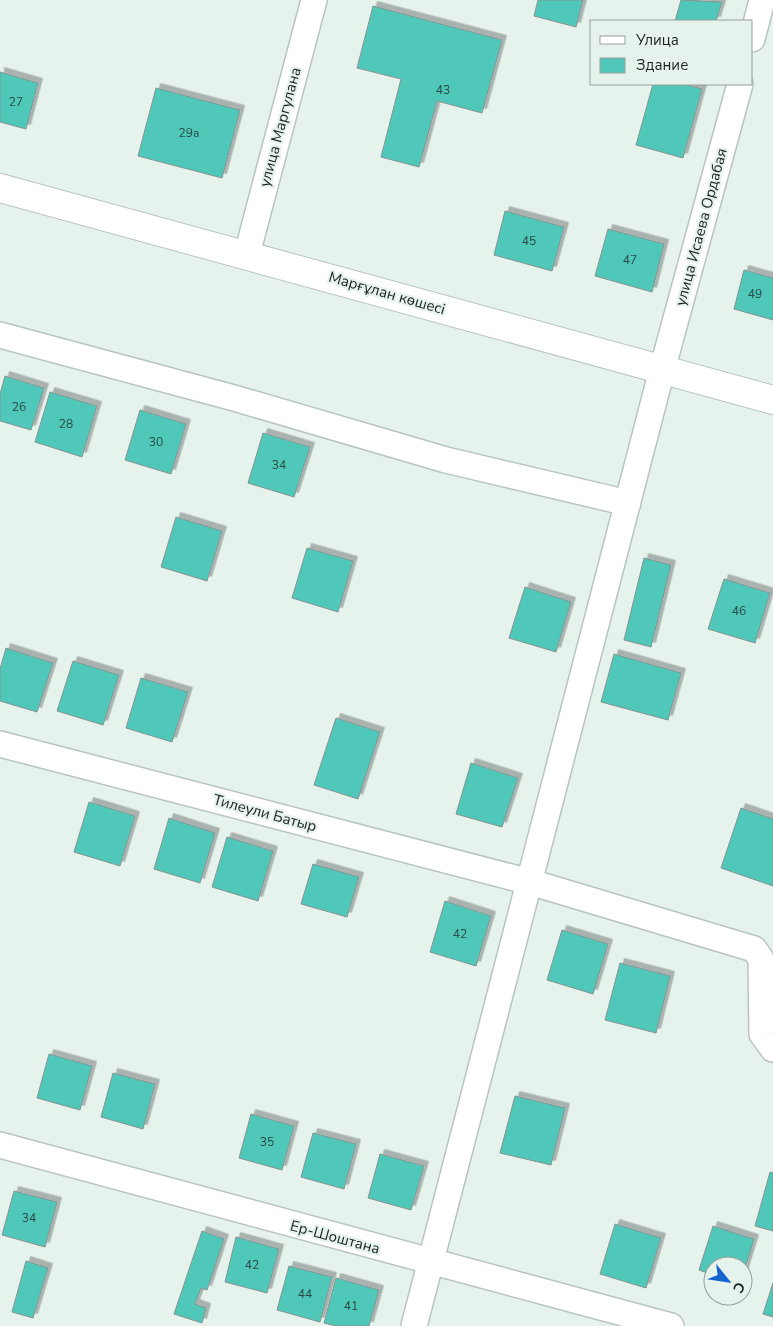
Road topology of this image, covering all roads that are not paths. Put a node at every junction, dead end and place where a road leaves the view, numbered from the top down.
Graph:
1 (314, 0) edge
2 (762, 0) edge
3 (753, 35) edge
4 (740, 85) edge
5 (0, 188) edge
6 (247, 254) junction
7 (0, 335) edge
8 (662, 370) junction
9 (773, 400) edge
10 (628, 503) junction
11 (0, 744) edge
12 (530, 882) junction
13 (773, 1049) edge
14 (0, 1145) edge
15 (431, 1263) junction
16 (414, 1326) edge
17 (672, 1326) edge

1 - 6 street, улица Маргулана
2 - 3 street
4 - 8 street, улица Исаева Ордабая
5 - 6 main road, Марғұлан көшесі
6 - 8 main road, Марғұлан көшесі
7 - 10 street
8 - 9 main road, Марғұлан көшесі
8 - 10 street, улица Исаева Ордабая
10 - 12 street, улица Исаева Ордабая
11 - 12 street, Тилеули Батыр
12 - 13 street, Тилеули Батыр
12 - 15 street, улица Исаева Ордабая
14 - 15 street, Ер-Шоштана
15 - 16 street, улица Исаева Ордабая
15 - 17 street, Ер-Шоштана

